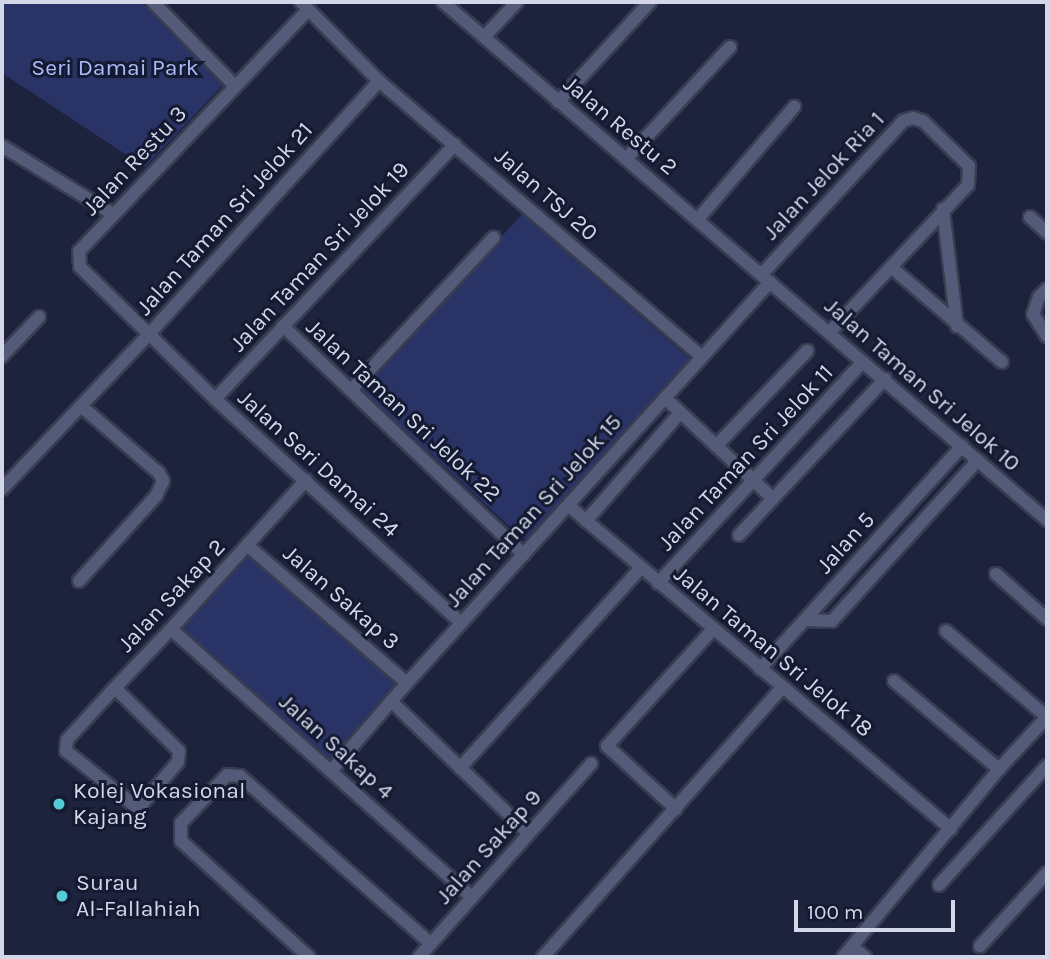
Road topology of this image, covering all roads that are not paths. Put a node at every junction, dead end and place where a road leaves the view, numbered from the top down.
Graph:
1 (153, 2) edge
2 (443, 2) edge
3 (517, 2) edge
4 (650, 2) edge
5 (304, 6) edge
6 (484, 37) junction
7 (730, 47) dead end
8 (379, 81) junction
9 (235, 86) junction
10 (558, 102) junction
11 (794, 107) dead end
12 (455, 144) junction
13 (2, 145) edge
14 (626, 159) junction
15 (943, 209) junction
16 (113, 214) junction
17 (1030, 217) dead end
18 (698, 219) junction
19 (1047, 233) edge
20 (494, 237) dead end
21 (79, 251) joint
22 (891, 267) junction
23 (766, 278) junction
24 (1047, 289) edge
25 (39, 317) dead end
26 (957, 326) junction
27 (283, 327) junction
28 (830, 333) junction
29 (149, 334) junction
30 (1047, 336) edge
31 (807, 351) dead end
32 (2, 356) edge
33 (701, 356) junction
34 (863, 362) junction
35 (1002, 362) dead end
36 (885, 379) junction
37 (351, 390) junction
38 (665, 398) junction
39 (215, 399) junction
40 (81, 406) junction
41 (680, 412) junction
42 (716, 446) junction
43 (962, 446) junction
44 (978, 460) junction
45 (306, 480) junction
46 (754, 480) junction
47 (2, 489) edge
48 (771, 497) junction
49 (569, 506) junction
50 (1047, 520) edge
51 (586, 521) junction
52 (738, 535) dead end
53 (247, 545) junction
54 (524, 555) junction
55 (641, 568) junction
56 (996, 574) dead end
57 (79, 581) dead end
58 (659, 583) junction
59 (804, 620) junction
60 (1047, 620) edge
61 (461, 622) junction
62 (171, 629) junction
63 (713, 629) junction
64 (946, 631) dead end
65 (760, 669) junction
66 (894, 681) dead end
67 (407, 682) junction
68 (115, 688) junction
69 (782, 688) junction
70 (391, 701) junction
71 (1047, 717) edge
72 (591, 764) dead end
73 (1047, 766) edge
74 (460, 768) junction
75 (999, 769) junction
76 (331, 771) junction
77 (676, 808) junction
78 (951, 829) junction
79 (528, 834) junction
80 (1047, 873) edge
81 (939, 885) dead end
82 (472, 897) junction
83 (431, 944) junction
84 (980, 946) dead end
85 (853, 947) junction
86 (309, 957) edge
87 (419, 957) edge
88 (543, 957) edge
89 (843, 957) edge
90 (864, 957) edge

1 - 9 street
2 - 6 street, Jalan Restu 2
3 - 6 street
4 - 10 street
5 - 8 street, Jalan TSJ 20
5 - 9 street, Jalan Restu 3
6 - 10 street, Jalan Restu 2
7 - 14 street
8 - 12 street, Jalan TSJ 20
8 - 29 street, Jalan Taman Sri Jelok 21
9 - 16 street, Jalan Restu 3
10 - 14 street, Jalan Restu 2
11 - 18 street
12 - 27 street, Jalan Taman Sri Jelok 19
12 - 33 street, Jalan TSJ 20
13 - 16 street
14 - 18 street, Jalan Restu 2
15 - 22 street
15 - 23 street, Jalan Jelok Ria 1
15 - 26 street
16 - 21 street, Jalan Restu 3
17 - 19 street
18 - 23 street, Jalan Restu 2
20 - 37 street
21 - 29 street, Jalan Taman Sri Jelok 21
22 - 26 street
22 - 28 street
23 - 28 street, Jalan Taman Sri Jelok 10
23 - 33 street, Jalan Taman Sri Jelok 15
24 - 30 street
25 - 32 street
26 - 35 street
27 - 37 street, Jalan Taman Sri Jelok 22
27 - 39 street, Jalan Taman Sri Jelok 19
28 - 34 street, Jalan Taman Sri Jelok 10
29 - 39 street, Jalan Seri Damai 24
29 - 40 street
31 - 42 street
33 - 38 street, Jalan Taman Sri Jelok 15
34 - 36 street, Jalan Taman Sri Jelok 10
34 - 46 street, Jalan Taman Sri Jelok 11
36 - 43 street, Jalan Taman Sri Jelok 10
36 - 48 street
37 - 54 street, Jalan Taman Sri Jelok 22
38 - 41 street
38 - 49 street, Jalan Taman Sri Jelok 15
39 - 45 street, Jalan Seri Damai 24
40 - 47 street
40 - 57 street
41 - 42 street
41 - 51 street
42 - 46 street
43 - 44 street, Jalan Taman Sri Jelok 10
43 - 59 street, Jalan 5
44 - 50 street, Jalan Taman Sri Jelok 10
44 - 59 street
45 - 53 street, Jalan Sakap 2
45 - 61 street, Jalan Seri Damai 24
46 - 48 street
46 - 58 street, Jalan Taman Sri Jelok 11
48 - 52 street
49 - 51 street, Jalan Taman Sri Jelok 18
49 - 54 street, Jalan Taman Sri Jelok 15
51 - 55 street, Jalan Taman Sri Jelok 18
53 - 62 street, Jalan Sakap 2
53 - 67 street, Jalan Sakap 3
54 - 61 street, Jalan Taman Sri Jelok 15
55 - 58 street, Jalan Taman Sri Jelok 18
55 - 74 street
56 - 60 street
58 - 63 street, Jalan Taman Sri Jelok 18
59 - 65 street, Jalan 5
61 - 67 street, Jalan Taman Sri Jelok 15
62 - 68 street, Jalan Sakap 2
62 - 76 street, Jalan Sakap 4
63 - 65 street, Jalan Taman Sri Jelok 18
63 - 77 street
64 - 71 street
65 - 69 street, Jalan Taman Sri Jelok 18
66 - 75 street
67 - 70 street, Jalan Taman Sri Jelok 15
68 - 68 street, Jalan Sakap 2
69 - 77 street
69 - 78 street, Jalan Taman Sri Jelok 18
70 - 74 street
70 - 76 street, Jalan Taman Sri Jelok 15
71 - 75 street
72 - 79 street, Jalan Sakap 9
73 - 81 street
74 - 79 street
75 - 78 street
76 - 82 street, Jalan Sakap 4
77 - 88 street
78 - 85 street
79 - 82 street, Jalan Sakap 9
80 - 84 street
82 - 83 street, Jalan Sakap 9
83 - 86 street
83 - 87 street, Jalan Sakap 9
85 - 89 street
85 - 90 street

